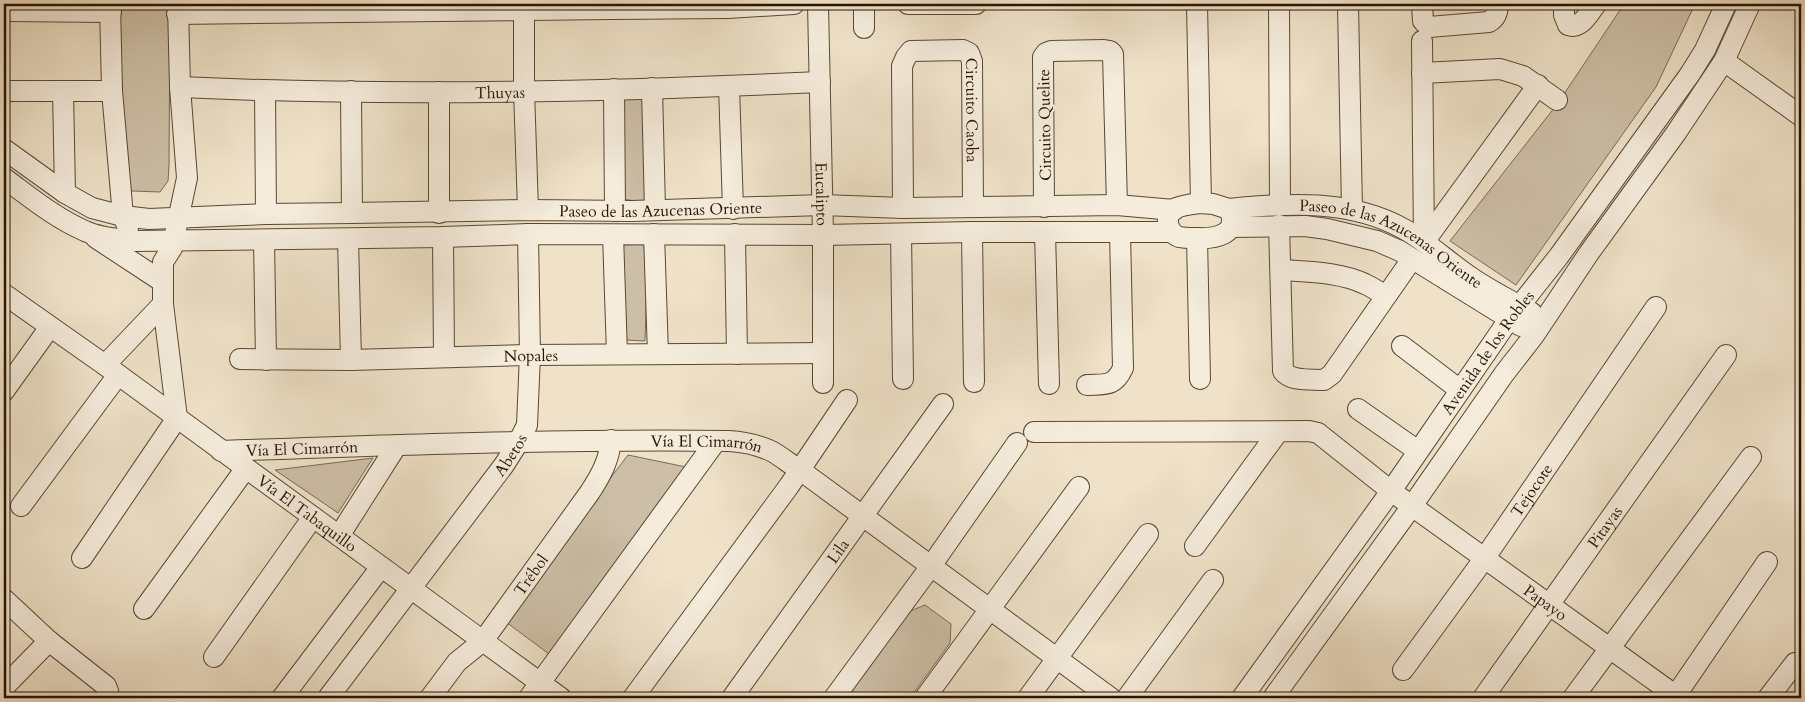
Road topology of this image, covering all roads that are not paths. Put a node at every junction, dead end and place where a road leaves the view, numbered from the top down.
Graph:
1 (794, 4) edge
2 (818, 4) edge
3 (864, 4) edge
4 (908, 4) edge
5 (929, 4) edge
6 (976, 4) edge
7 (1197, 4) edge
8 (1279, 4) edge
9 (1348, 4) edge
10 (1422, 4) edge
11 (1498, 4) edge
12 (1564, 4) edge
13 (1596, 4) edge
14 (1726, 4) edge
15 (1750, 4) edge
16 (654, 6) edge
17 (728, 6) edge
18 (31, 7) edge
19 (431, 7) edge
20 (524, 7) edge
21 (611, 7) edge
22 (111, 8) edge
23 (266, 8) edge
24 (346, 8) edge
25 (177, 9) edge
26 (4, 10) edge
27 (864, 28) dead end
28 (1424, 33) junction
29 (1724, 61) junction
30 (1422, 73) junction
31 (820, 82) junction
32 (1538, 85) junction
33 (729, 86) junction
34 (180, 87) junction
35 (652, 88) junction
36 (614, 89) junction
37 (524, 90) junction
38 (4, 91) edge
39 (63, 91) junction
40 (112, 91) junction
41 (265, 91) junction
42 (351, 91) junction
43 (439, 92) junction
44 (1557, 100) dead end
45 (1800, 113) edge
46 (4, 149) edge
47 (4, 178) edge
48 (65, 193) junction
49 (1201, 203) junction
50 (822, 204) junction
51 (1280, 204) junction
52 (1117, 205) junction
53 (973, 207) junction
54 (1044, 207) junction
55 (733, 208) junction
56 (903, 208) junction
57 (528, 210) junction
58 (655, 210) junction
59 (1174, 210) junction
60 (1352, 210) junction
61 (615, 211) junction
62 (352, 213) junction
63 (439, 213) junction
64 (266, 214) junction
65 (123, 216) junction
66 (178, 218) junction
67 (1230, 218) junction
68 (1387, 220) junction
69 (1279, 225) junction
70 (86, 232) junction
71 (972, 232) junction
72 (1045, 232) junction
73 (1120, 232) junction
74 (1170, 232) junction
75 (528, 234) junction
76 (654, 234) junction
77 (735, 234) junction
78 (901, 234) junction
79 (613, 235) junction
80 (823, 235) junction
81 (443, 237) junction
82 (1198, 238) junction
83 (348, 239) junction
84 (174, 240) junction
85 (264, 240) junction
86 (142, 241) junction
87 (1377, 241) junction
88 (1424, 242) junction
89 (1412, 259) junction
90 (163, 262) junction
91 (1281, 270) junction
92 (163, 282) junction
93 (4, 294) edge
94 (1386, 296) junction
95 (163, 304) junction
96 (1656, 307) dead end
97 (1515, 312) junction
98 (50, 327) junction
99 (1539, 328) junction
100 (1402, 346) dead end
101 (822, 352) junction
102 (617, 354) junction
103 (658, 354) junction
104 (737, 354) junction
105 (530, 355) junction
106 (1726, 355) dead end
107 (444, 357) junction
108 (240, 359) dead end
109 (266, 360) junction
110 (351, 360) junction
111 (112, 370) junction
112 (903, 379) dead end
113 (1200, 379) dead end
114 (974, 382) dead end
115 (823, 383) dead end
116 (1049, 384) dead end
117 (1087, 385) dead end
118 (1460, 390) junction
119 (4, 391) edge
120 (848, 400) dead end
121 (943, 404) dead end
122 (1358, 409) dead end
123 (177, 418) junction
124 (1034, 432) dead end
125 (1278, 432) junction
126 (610, 440) junction
127 (716, 441) junction
128 (518, 443) junction
129 (1017, 443) dead end
130 (397, 445) junction
131 (221, 451) junction
132 (1418, 451) junction
133 (1751, 457) dead end
134 (246, 468) junction
135 (800, 470) junction
136 (1078, 487) dead end
137 (1391, 491) junction
138 (21, 506) dead end
139 (1412, 506) junction
140 (313, 517) junction
141 (862, 517) junction
142 (1148, 534) dead end
143 (339, 536) junction
144 (1195, 546) dead end
145 (82, 558) dead end
146 (1484, 559) junction
147 (1767, 562) dead end
148 (931, 566) junction
149 (381, 567) junction
150 (1213, 580) dead end
151 (411, 588) junction
152 (4, 599) edge
153 (1550, 606) junction
154 (144, 609) dead end
155 (989, 609) junction
156 (49, 641) junction
157 (483, 641) junction
158 (1608, 648) junction
159 (214, 657) dead end
160 (1056, 659) junction
161 (1795, 663) dead end
162 (1404, 670) dead end
163 (4, 687) edge
164 (535, 691) edge
165 (106, 698) edge
166 (282, 698) edge
167 (328, 698) edge
168 (430, 698) edge
169 (562, 698) edge
170 (633, 698) edge
171 (732, 698) edge
172 (834, 698) edge
173 (925, 698) edge
174 (1028, 698) edge
175 (1110, 698) edge
176 (1127, 698) edge
177 (1242, 698) edge
178 (1273, 698) edge
179 (1484, 698) edge
180 (1573, 698) edge
181 (1676, 698) edge
182 (1768, 698) edge

1 - 17 street
2 - 31 street, Eucalipto
3 - 27 street
4 - 5 street
5 - 6 street
7 - 49 street
8 - 51 street
9 - 60 street
10 - 28 street
11 - 28 street
12 - 13 street
14 - 97 street, Avenida de los Robles
15 - 29 street, Avenida de los Robles
16 - 17 street
16 - 21 street
18 - 22 street
18 - 26 street
19 - 20 street
19 - 24 street
20 - 21 street
20 - 37 street
22 - 40 street
23 - 24 street
23 - 25 street
25 - 34 street
28 - 30 street
29 - 45 street
29 - 99 street, Avenida de los Robles
30 - 32 street
30 - 88 street
31 - 33 street, Thuyas
31 - 50 street, Eucalipto
32 - 44 street
32 - 88 street
33 - 35 street, Thuyas
33 - 55 street
34 - 41 street, Thuyas
34 - 66 street
35 - 36 street, Thuyas
35 - 58 street
36 - 37 street, Thuyas
36 - 61 street
37 - 43 street, Thuyas
37 - 57 street
38 - 39 street
39 - 40 street
39 - 48 street
40 - 65 street
41 - 42 street, Thuyas
41 - 64 street
42 - 43 street, Thuyas
42 - 62 street
43 - 63 street
46 - 48 street, Paseo de las Azucenas Oriente
47 - 70 street
48 - 65 street, Paseo de las Azucenas Oriente
49 - 59 street, Paseo de las Azucenas Oriente
49 - 67 street
50 - 55 street, Paseo de las Azucenas Oriente
50 - 56 street, Paseo de las Azucenas Oriente
50 - 80 street, Eucalipto
51 - 60 street, Paseo de las Azucenas Oriente
51 - 67 street, Paseo de las Azucenas Oriente
52 - 54 street, Paseo de las Azucenas Oriente
52 - 54 street, Circuito Quelite
52 - 59 street, Paseo de las Azucenas Oriente
53 - 54 street, Paseo de las Azucenas Oriente
53 - 56 street, Paseo de las Azucenas Oriente
53 - 56 street, Circuito Caoba
55 - 58 street, Paseo de las Azucenas Oriente
57 - 61 street, Paseo de las Azucenas Oriente
57 - 63 street, Paseo de las Azucenas Oriente
58 - 61 street, Paseo de las Azucenas Oriente
59 - 74 street
60 - 68 street, Paseo de las Azucenas Oriente
62 - 63 street, Paseo de las Azucenas Oriente
62 - 64 street, Paseo de las Azucenas Oriente
64 - 66 street, Paseo de las Azucenas Oriente
65 - 66 street, Paseo de las Azucenas Oriente
65 - 86 street
66 - 84 street
67 - 69 street, Paseo de las Azucenas Oriente
67 - 82 street, Paseo de las Azucenas Oriente
68 - 87 street
68 - 88 street, Paseo de las Azucenas Oriente
69 - 87 street, Paseo de las Azucenas Oriente
69 - 91 street
70 - 86 street, Paseo de las Azucenas Oriente
70 - 92 street
71 - 72 street, Paseo de las Azucenas Oriente
71 - 78 street, Paseo de las Azucenas Oriente
71 - 114 street
72 - 73 street, Paseo de las Azucenas Oriente
72 - 116 street
73 - 74 street, Paseo de las Azucenas Oriente
73 - 117 street
74 - 82 street, Paseo de las Azucenas Oriente
75 - 79 street, Paseo de las Azucenas Oriente
75 - 81 street, Paseo de las Azucenas Oriente
75 - 105 street, Abetos
76 - 77 street, Paseo de las Azucenas Oriente
76 - 79 street, Paseo de las Azucenas Oriente
76 - 103 street
77 - 80 street, Paseo de las Azucenas Oriente
77 - 104 street
78 - 80 street, Paseo de las Azucenas Oriente
78 - 112 street
79 - 102 street
80 - 101 street, Eucalipto
81 - 83 street, Paseo de las Azucenas Oriente
81 - 107 street
82 - 113 street
83 - 85 street, Paseo de las Azucenas Oriente
83 - 110 street
84 - 85 street, Paseo de las Azucenas Oriente
84 - 86 street, Paseo de las Azucenas Oriente
84 - 90 street
85 - 109 street
86 - 90 street
87 - 89 street, Paseo de las Azucenas Oriente
88 - 97 street, Paseo de las Azucenas Oriente
89 - 94 street
89 - 97 street, Paseo de las Azucenas Oriente
90 - 92 street
91 - 94 street
91 - 94 street
92 - 95 street
93 - 98 street, Vía El Tabaquillo
95 - 111 street
95 - 123 street
96 - 146 street, Tejocote
97 - 99 street, Paseo de las Azucenas Oriente
97 - 118 street, Avenida de los Robles
98 - 111 street, Vía El Tabaquillo
98 - 119 street
99 - 139 street, Avenida de los Robles
100 - 118 street
101 - 104 street, Nopales
101 - 115 street, Eucalipto
102 - 103 street, Nopales
102 - 105 street, Nopales
103 - 104 street, Nopales
105 - 107 street, Nopales
105 - 128 street, Abetos
106 - 153 street, Pitayas
107 - 110 street, Nopales
108 - 109 street, Nopales
109 - 110 street, Nopales
111 - 123 street, Vía El Tabaquillo
111 - 138 street
118 - 132 street, Avenida de los Robles
120 - 135 street
121 - 141 street, Lila
122 - 132 street
123 - 131 street, Vía El Tabaquillo
123 - 145 street
124 - 125 street, Papayo
125 - 137 street, Papayo
125 - 144 street
126 - 127 street, Vía El Cimarrón
126 - 128 street, Vía El Cimarrón
126 - 157 street, Trébol
127 - 135 street, Vía El Cimarrón
127 - 164 street
128 - 130 street, Vía El Cimarrón
128 - 151 street, Abetos
129 - 148 street
130 - 131 street, Vía El Cimarrón
130 - 143 street
131 - 134 street, Vía El Tabaquillo
132 - 137 street, Avenida de los Robles
133 - 158 street
134 - 140 street, Vía El Tabaquillo
134 - 154 street
135 - 141 street, Vía El Cimarrón
135 - 170 street
136 - 155 street
137 - 139 street, Papayo
137 - 177 street, Avenida de los Robles
139 - 146 street, Papayo
139 - 178 street, Avenida de los Robles
140 - 143 street, Vía El Tabaquillo
140 - 159 street
141 - 148 street, Vía El Cimarrón
141 - 171 street, Lila
142 - 160 street
143 - 149 street, Vía El Tabaquillo
146 - 153 street, Papayo
146 - 162 street, Tejocote
147 - 181 street
148 - 155 street, Vía El Cimarrón
148 - 172 street
149 - 151 street, Vía El Tabaquillo
149 - 166 street
150 - 176 street
151 - 157 street, Vía El Tabaquillo
151 - 167 street, Abetos
152 - 156 street
153 - 158 street, Papayo
153 - 179 street, Pitayas
155 - 160 street, Vía El Cimarrón
155 - 173 street
156 - 163 street
156 - 165 street
157 - 164 street, Vía El Tabaquillo
157 - 168 street, Trébol
158 - 180 street
158 - 181 street, Papayo
160 - 174 street
160 - 175 street, Vía El Cimarrón
161 - 182 street
164 - 169 street, Vía El Tabaquillo

